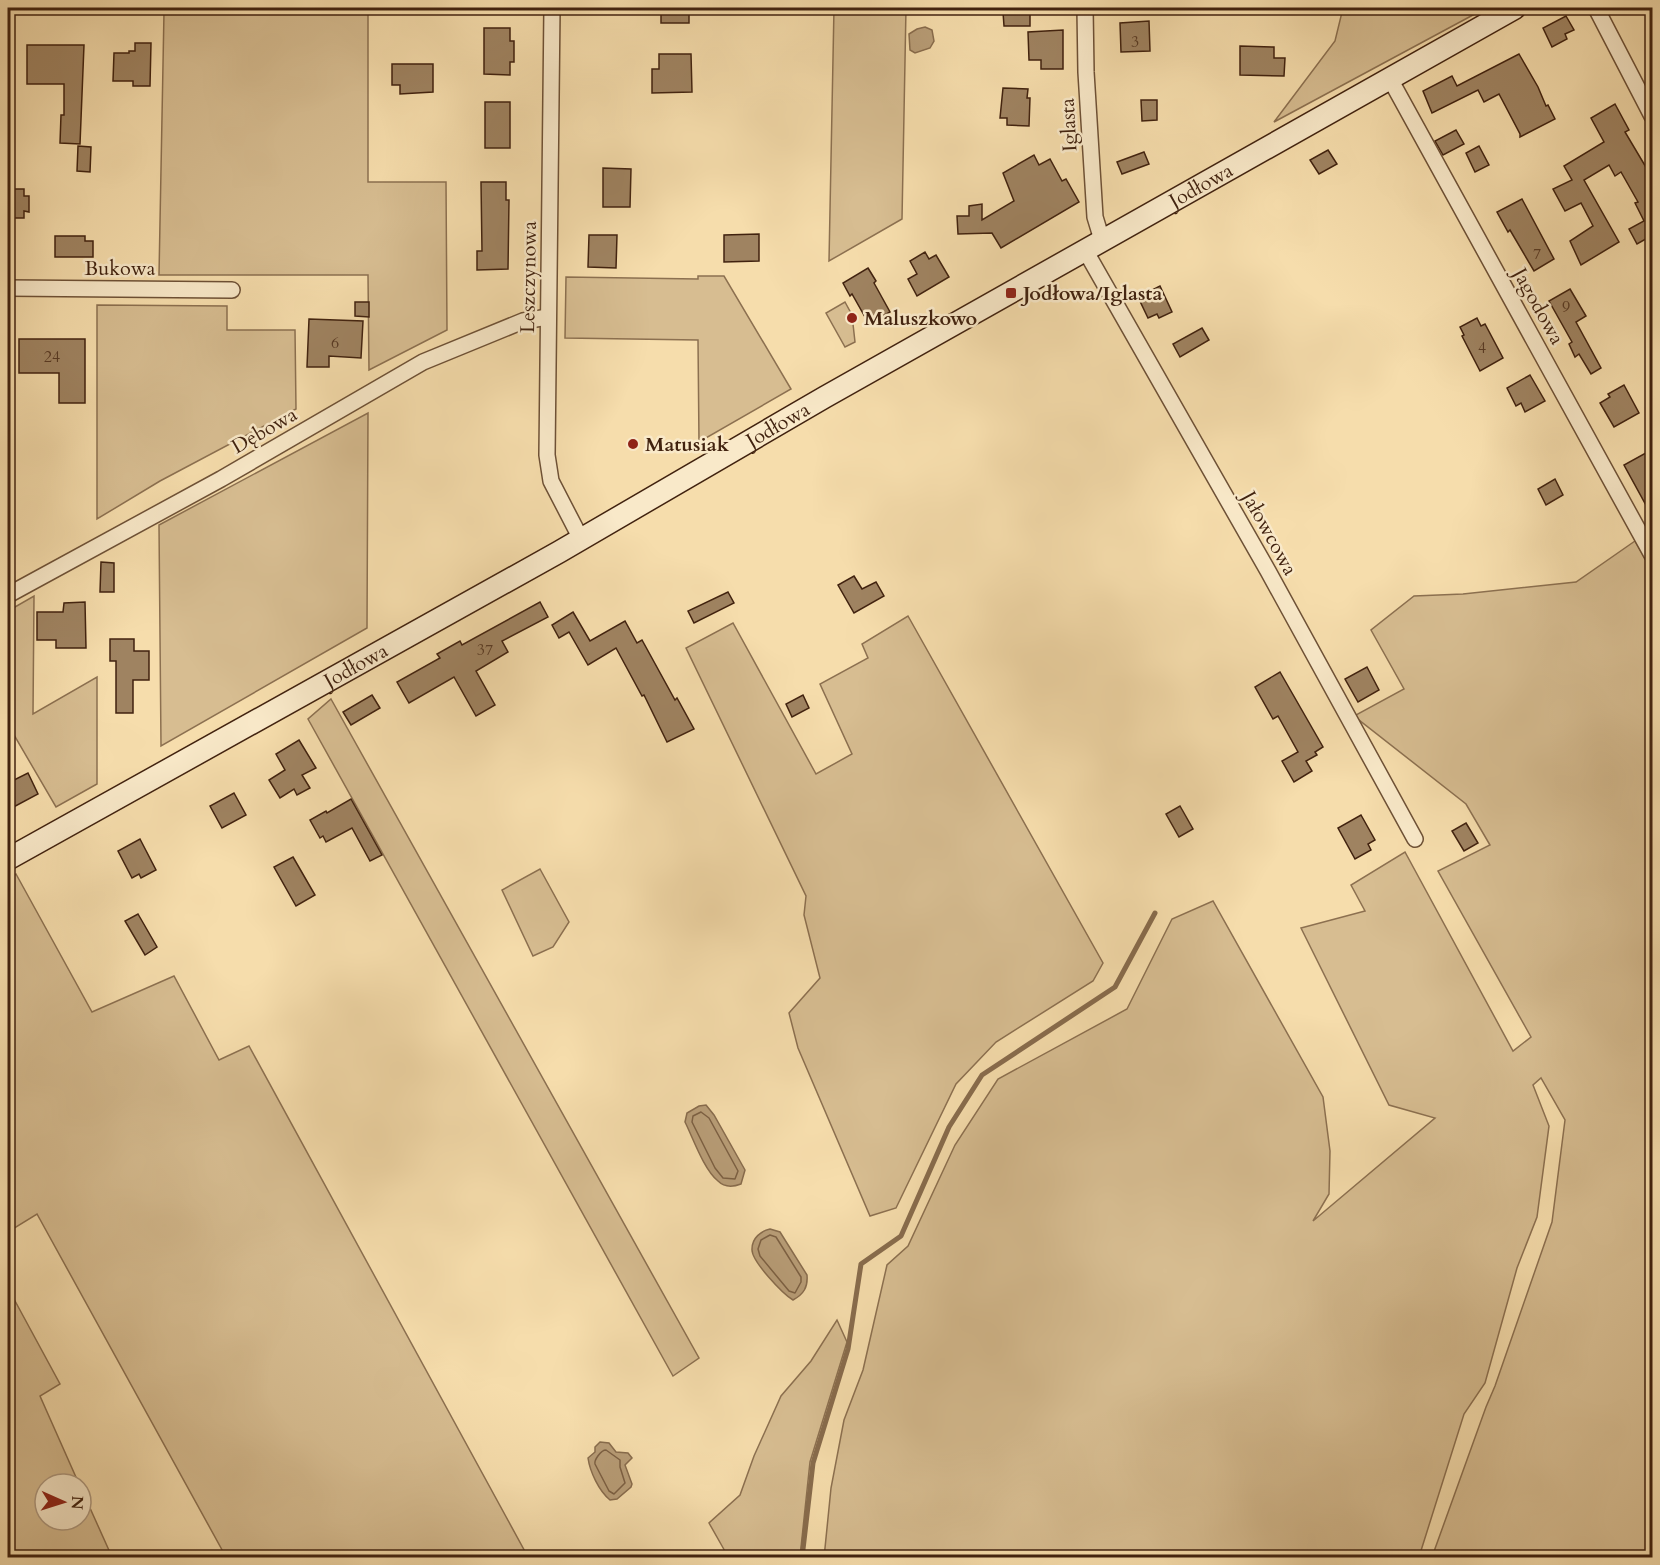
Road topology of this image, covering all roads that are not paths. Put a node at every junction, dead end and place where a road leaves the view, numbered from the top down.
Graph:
1 (552, 8) edge
2 (1085, 8) edge
3 (1515, 8) edge
4 (1596, 8) edge
5 (1389, 77) junction
6 (1653, 116) edge
7 (1093, 245) junction
8 (8, 288) edge
9 (232, 290) dead end
10 (548, 316) junction
11 (581, 539) junction
12 (1653, 555) edge
13 (8, 596) edge
14 (1415, 839) dead end
15 (8, 859) edge

1 - 10 street, Leszczynowa
2 - 7 street, Iglasta
3 - 5 street, Jodłowa
4 - 6 street
5 - 7 street, Jodłowa
5 - 12 street, Jagodowa
7 - 11 street, Jodłowa
7 - 14 street, Jałowcowa
8 - 9 street, Bukowa
10 - 11 street, Leszczynowa
10 - 13 street, Dębowa
11 - 15 street, Jodłowa

